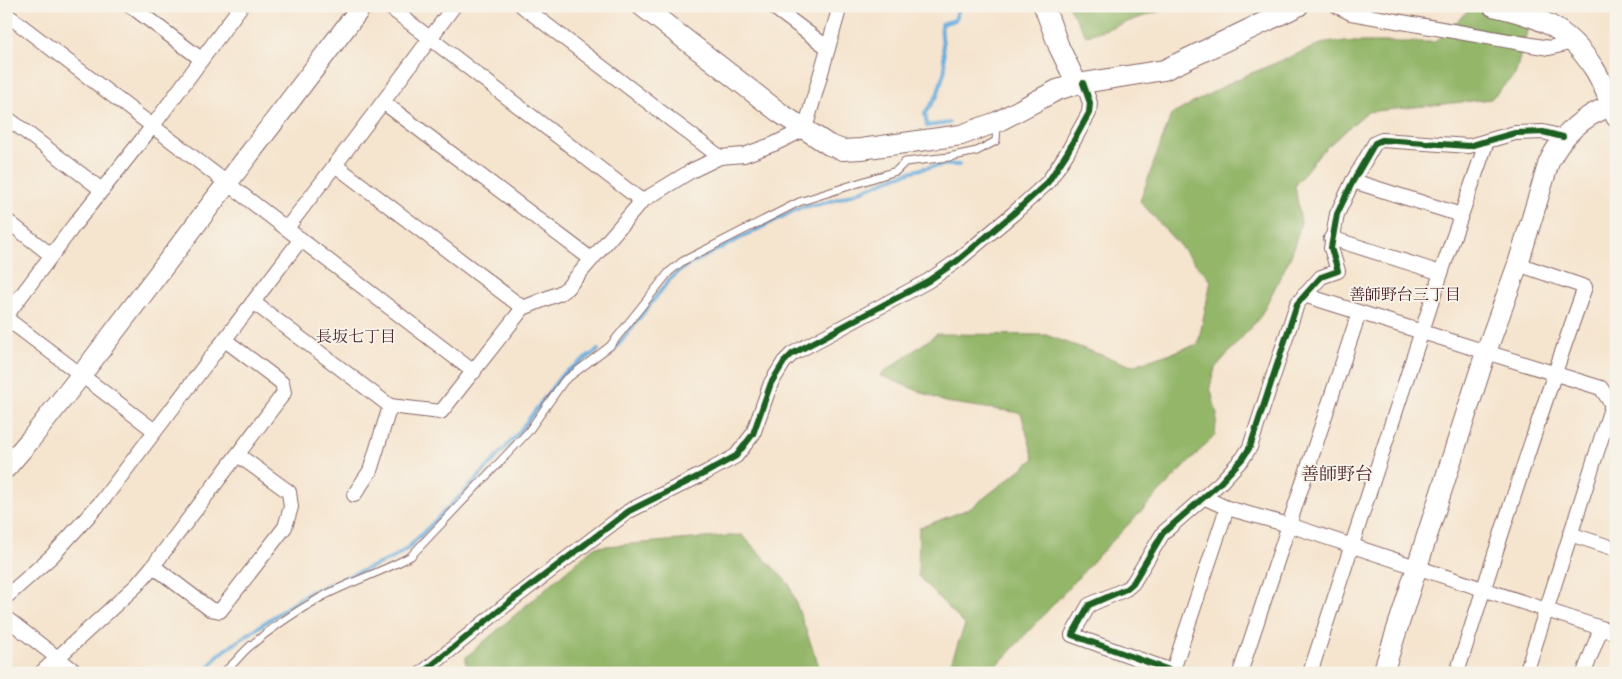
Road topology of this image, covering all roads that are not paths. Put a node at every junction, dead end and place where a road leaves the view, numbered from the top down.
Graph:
1 (131, 6) edge
2 (241, 6) edge
3 (362, 6) edge
4 (388, 6) edge
5 (454, 6) edge
6 (522, 6) edge
7 (642, 6) edge
8 (772, 6) edge
9 (840, 6) edge
10 (1044, 6) edge
11 (1298, 6) edge
12 (1337, 6) edge
13 (1493, 6) edge
14 (6, 14) edge
15 (430, 37) junction
16 (1574, 42) junction
17 (828, 48) junction
18 (201, 59) junction
19 (1080, 84) junction
20 (383, 102) junction
21 (1613, 111) edge
22 (6, 117) edge
23 (997, 122) junction
24 (152, 126) junction
25 (804, 129) junction
26 (1564, 137) junction
27 (1488, 141) junction
28 (720, 157) junction
29 (335, 165) junction
30 (1353, 181) junction
31 (227, 182) junction
32 (102, 190) junction
33 (642, 201) junction
34 (1461, 215) junction
35 (6, 220) edge
36 (287, 228) junction
37 (1331, 238) junction
38 (301, 239) junction
39 (52, 255) junction
40 (591, 259) junction
41 (1518, 264) junction
42 (1441, 274) junction
43 (1304, 295) junction
44 (252, 302) junction
45 (523, 308) junction
46 (1359, 313) junction
47 (6, 317) edge
48 (1421, 332) junction
49 (225, 340) junction
50 (1486, 352) junction
51 (474, 372) junction
52 (1554, 373) junction
53 (82, 374) junction
54 (390, 406) junction
55 (1614, 408) edge
56 (155, 431) junction
57 (238, 455) junction
58 (6, 468) edge
59 (354, 495) dead end
60 (1203, 497) junction
61 (1227, 508) junction
62 (1289, 525) junction
63 (1570, 534) junction
64 (1351, 546) junction
65 (1616, 549) edge
66 (153, 566) junction
67 (1417, 567) junction
68 (1484, 589) junction
69 (6, 597) edge
70 (1546, 611) junction
71 (6, 618) edge
72 (1600, 628) junction
73 (1616, 633) edge
74 (58, 657) junction
75 (1172, 672) edge
76 (41, 673) edge
77 (77, 673) edge
78 (222, 673) edge
79 (422, 673) edge
80 (1240, 673) edge
81 (1310, 673) edge
82 (1383, 673) edge
83 (1457, 673) edge
84 (1526, 673) edge
85 (1584, 673) edge

1 - 18 street
2 - 18 street
3 - 31 street
4 - 15 street
5 - 15 street
6 - 28 street
7 - 25 street
8 - 17 street
9 - 17 street
10 - 19 street
11 - 19 street
12 - 16 street
13 - 16 street
14 - 24 street
15 - 20 street
15 - 33 street
16 - 21 street
17 - 25 street
18 - 24 street
19 - 23 street
19 - 79 street
20 - 29 street
20 - 40 street
21 - 26 street
22 - 32 street
23 - 25 street
23 - 78 lane
24 - 31 street
24 - 32 street
25 - 28 street
26 - 27 street
26 - 41 street
27 - 30 street
27 - 34 street
28 - 33 street
29 - 36 street
29 - 45 street
30 - 34 street
30 - 37 street
31 - 36 street
31 - 53 street
32 - 39 street
33 - 40 street
34 - 42 street
35 - 39 street
36 - 38 street
37 - 42 street
37 - 43 street
38 - 44 street
38 - 51 street
39 - 47 street
40 - 45 street
41 - 50 street
41 - 52 street
42 - 48 street
43 - 46 street
43 - 60 street
44 - 49 street
44 - 54 street
45 - 51 street
46 - 48 street
46 - 62 street
47 - 53 street
48 - 50 street
48 - 64 street
49 - 56 street
49 - 57 street
50 - 52 street
50 - 67 street
51 - 54 street
52 - 55 street
52 - 68 street
53 - 56 street
53 - 58 street
54 - 59 street
55 - 63 street
56 - 69 street
57 - 66 street
57 - 66 street
60 - 61 street
60 - 75 street
61 - 62 street
61 - 75 street
62 - 64 street
62 - 80 street
63 - 65 street
63 - 70 street
64 - 67 street
64 - 81 street
66 - 74 street
67 - 68 street
67 - 82 street
68 - 70 street
68 - 83 street
70 - 72 street
70 - 84 street
71 - 74 street
72 - 73 street
72 - 85 street
74 - 76 street
74 - 77 street

